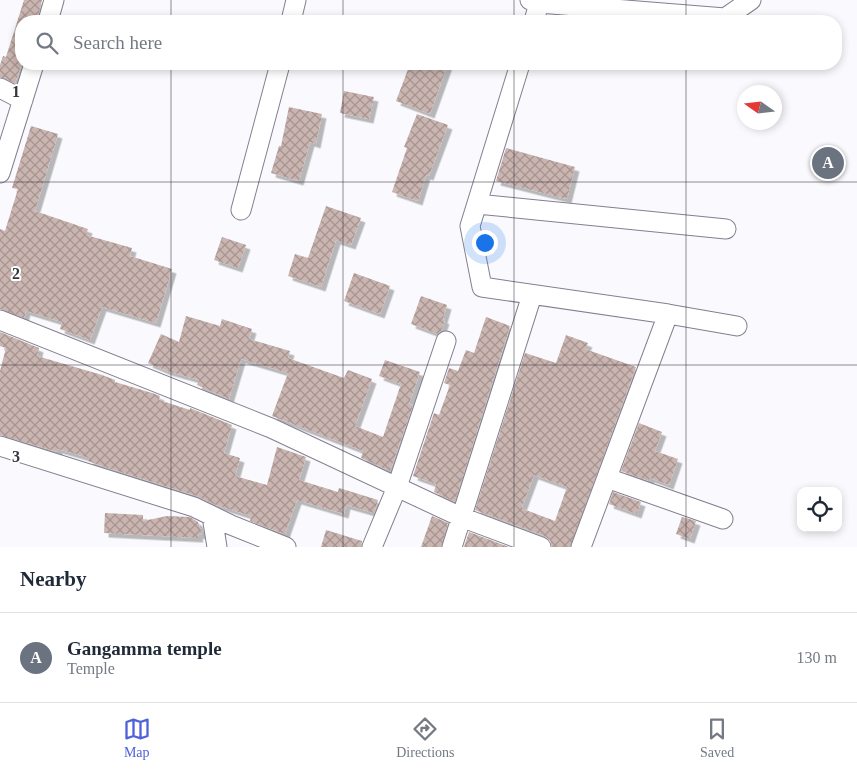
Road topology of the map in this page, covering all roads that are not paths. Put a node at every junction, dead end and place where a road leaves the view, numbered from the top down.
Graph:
1 (54, 0) edge
2 (296, 0) edge
3 (750, 0) edge
4 (535, 2) edge
5 (632, 5) edge
6 (50, 15) edge
7 (292, 15) edge
8 (534, 15) edge
9 (704, 15) edge
10 (729, 15) edge
11 (32, 70) edge
12 (278, 70) edge
13 (518, 70) edge
14 (0, 88) edge
15 (23, 100) junction
16 (0, 173) edge
17 (477, 204) junction
18 (242, 210) dead end
19 (726, 229) dead end
20 (532, 295) junction
21 (668, 314) junction
22 (0, 320) edge
23 (737, 326) dead end
24 (446, 341) dead end
25 (0, 446) edge
26 (607, 478) junction
27 (397, 487) junction
28 (212, 516) junction
29 (461, 518) junction
30 (723, 519) dead end
31 (217, 547) edge
32 (286, 547) edge
33 (372, 547) edge
34 (452, 547) edge
35 (541, 547) edge
36 (581, 547) edge

1 - 6 street
2 - 7 street
3 - 10 street
4 - 5 street
4 - 8 street
5 - 9 street
11 - 15 street
12 - 18 street
13 - 17 street
14 - 15 street
15 - 16 street
17 - 19 street
17 - 20 street
20 - 21 street
20 - 29 street
21 - 23 street
21 - 26 street
22 - 27 street
24 - 27 street
25 - 28 street
26 - 30 street
26 - 36 street
27 - 29 street
27 - 33 street
28 - 31 street
28 - 32 street
29 - 34 street
29 - 35 street

